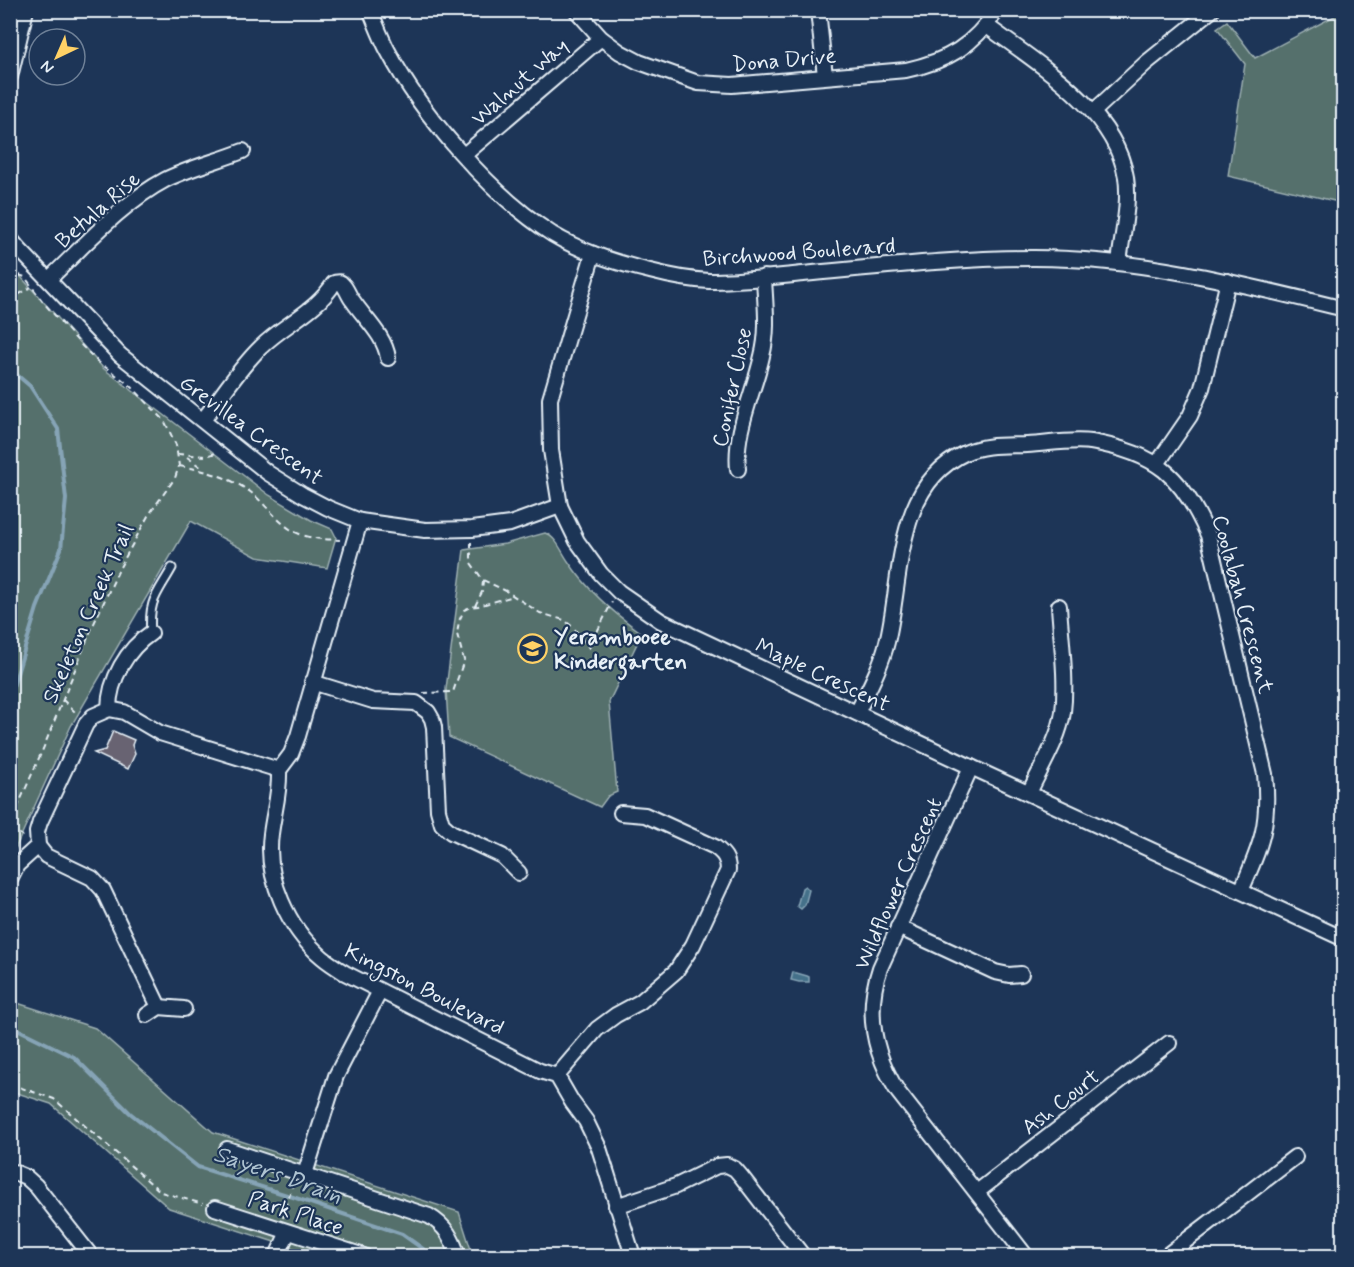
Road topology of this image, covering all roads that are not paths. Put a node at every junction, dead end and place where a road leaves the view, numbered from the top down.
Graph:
1 (26, 10) edge
2 (370, 10) edge
3 (576, 10) edge
4 (818, 10) edge
5 (998, 10) edge
6 (1212, 10) edge
7 (987, 26) junction
8 (602, 38) junction
9 (825, 76) junction
10 (10, 77) edge
11 (1093, 112) junction
12 (243, 151) dead end
13 (464, 155) junction
14 (10, 238) edge
15 (593, 255) junction
16 (1119, 263) junction
17 (764, 278) junction
18 (49, 279) junction
19 (1228, 281) junction
20 (1344, 309) edge
21 (388, 358) dead end
22 (203, 420) junction
23 (1157, 464) junction
24 (738, 470) dead end
25 (560, 506) junction
26 (360, 521) junction
27 (172, 568) dead end
28 (1059, 606) dead end
29 (151, 633) joint
30 (312, 682) junction
31 (109, 709) junction
32 (857, 713) junction
33 (971, 767) junction
34 (279, 770) junction
35 (1029, 793) junction
36 (621, 813) dead end
37 (38, 846) junction
38 (519, 873) dead end
39 (10, 879) edge
40 (1241, 891) junction
41 (898, 927) junction
42 (1344, 939) edge
43 (1021, 974) dead end
44 (380, 991) junction
45 (184, 1009) dead end
46 (1169, 1043) dead end
47 (557, 1076) junction
48 (227, 1149) dead end
49 (1295, 1157) dead end
50 (14, 1172) dead end
51 (301, 1173) junction
52 (977, 1192) junction
53 (616, 1206) junction
54 (215, 1208) road end
55 (284, 1230) junction
56 (91, 1257) edge
57 (277, 1257) edge
58 (363, 1257) edge
59 (458, 1257) edge
60 (633, 1257) edge
61 (803, 1257) edge
62 (1026, 1257) edge
63 (1166, 1257) edge

1 - 10 street
2 - 13 street, Birchwood Boulevard
3 - 8 street, Dona Drive
4 - 9 street
5 - 7 street, Dona Drive
6 - 11 street
7 - 9 street, Dona Drive
7 - 11 street
8 - 9 street, Dona Drive
8 - 13 street, Walnut Way
11 - 16 street
12 - 18 street, Betula Rise
13 - 15 street, Birchwood Boulevard
14 - 18 street, Grevillea Crescent
15 - 17 street, Birchwood Boulevard
15 - 25 street, Maple Crescent
16 - 17 street, Birchwood Boulevard
16 - 19 street, Birchwood Boulevard
17 - 24 street, Conifer Close
18 - 22 street, Grevillea Crescent
19 - 20 street, Birchwood Boulevard
19 - 23 street
21 - 22 street
22 - 26 street, Grevillea Crescent
23 - 32 street, Coolabah Crescent
23 - 40 street, Coolabah Crescent
25 - 26 street, Grevillea Crescent
25 - 32 street, Maple Crescent
26 - 30 street, Kingston Boulevard
27 - 29 lane
28 - 35 street
29 - 31 street
30 - 34 street, Kingston Boulevard
30 - 38 street
31 - 34 street
31 - 37 street
32 - 33 street, Maple Crescent
33 - 35 street, Maple Crescent
33 - 41 street, Wildflower Crescent
34 - 44 street, Kingston Boulevard
35 - 40 street, Maple Crescent
36 - 47 street
37 - 39 street
37 - 45 street
40 - 42 street, Maple Crescent
41 - 43 street
41 - 52 street, Wildflower Crescent
44 - 47 street, Kingston Boulevard
44 - 51 street
46 - 52 street, Ash Court
47 - 53 street
48 - 51 street
49 - 63 street
50 - 56 street
51 - 59 street
52 - 62 street, Wildflower Crescent
53 - 60 street
53 - 61 street
54 - 55 street, Park Place
55 - 57 street
55 - 58 street, Park Place

